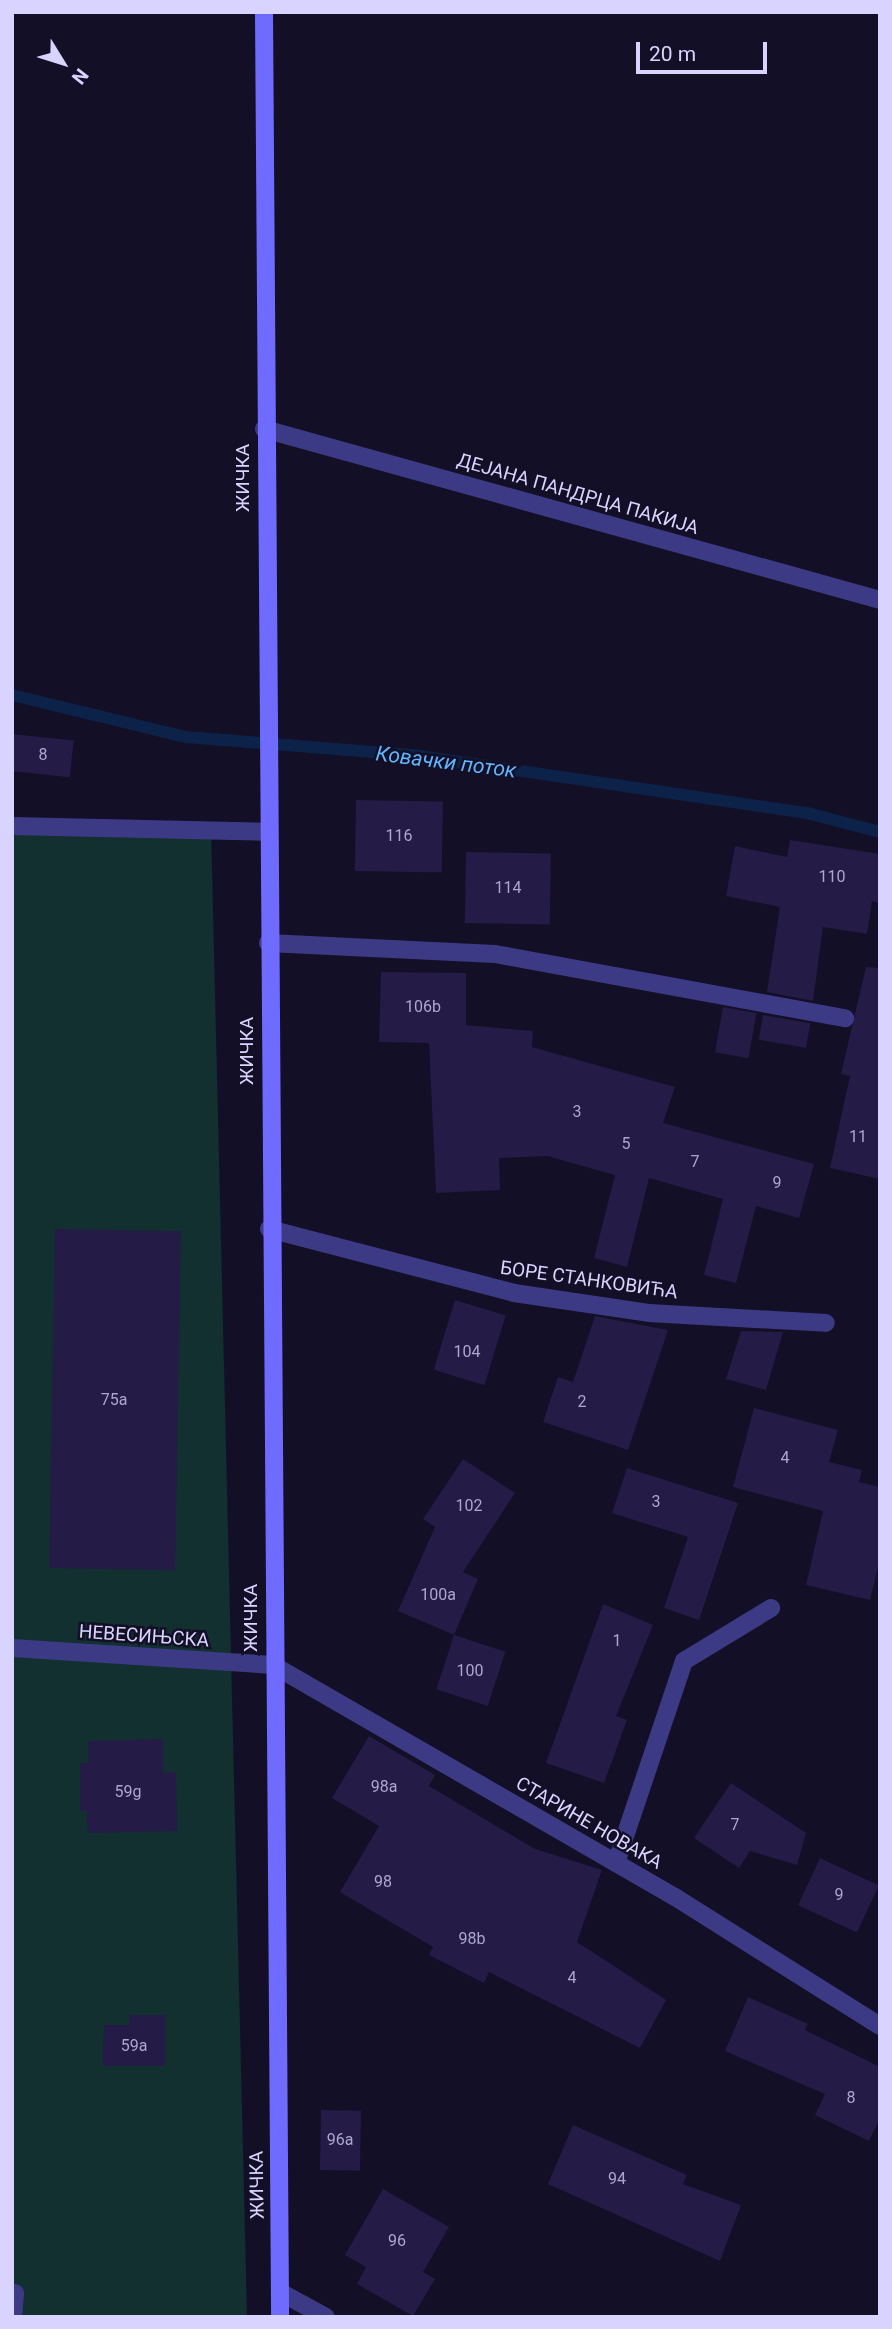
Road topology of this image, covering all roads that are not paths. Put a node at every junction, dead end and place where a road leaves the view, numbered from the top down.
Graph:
1 (264, 12) edge
2 (264, 429) junction
3 (880, 600) edge
4 (12, 826) edge
5 (267, 832) junction
6 (268, 943) junction
7 (845, 1017) dead end
8 (269, 1228) junction
9 (826, 1322) dead end
10 (771, 1608) dead end
11 (12, 1648) edge
12 (272, 1665) junction
13 (616, 1863) junction
14 (880, 2026) edge
15 (14, 2290) edge
16 (279, 2292) junction
17 (13, 2317) edge
18 (280, 2317) edge
19 (326, 2317) edge

1 - 2 main road, ЖИЧКА
2 - 3 street, ДЕЈАНА ПАНДРЦА ПАКИЈА
2 - 5 main road, ЖИЧКА
4 - 5 street
5 - 6 main road, ЖИЧКА
6 - 7 street
6 - 8 main road, ЖИЧКА
8 - 9 street, БОРЕ СТАНКОВИЋА
8 - 12 main road, ЖИЧКА
10 - 13 street
11 - 12 street, НЕВЕСИЊСКА
12 - 13 street, СТАРИНЕ НОВАКА
12 - 16 main road, ЖИЧКА
13 - 14 street, СТАРИНЕ НОВАКА
15 - 17 street
16 - 18 main road, ЖИЧКА
16 - 19 street

